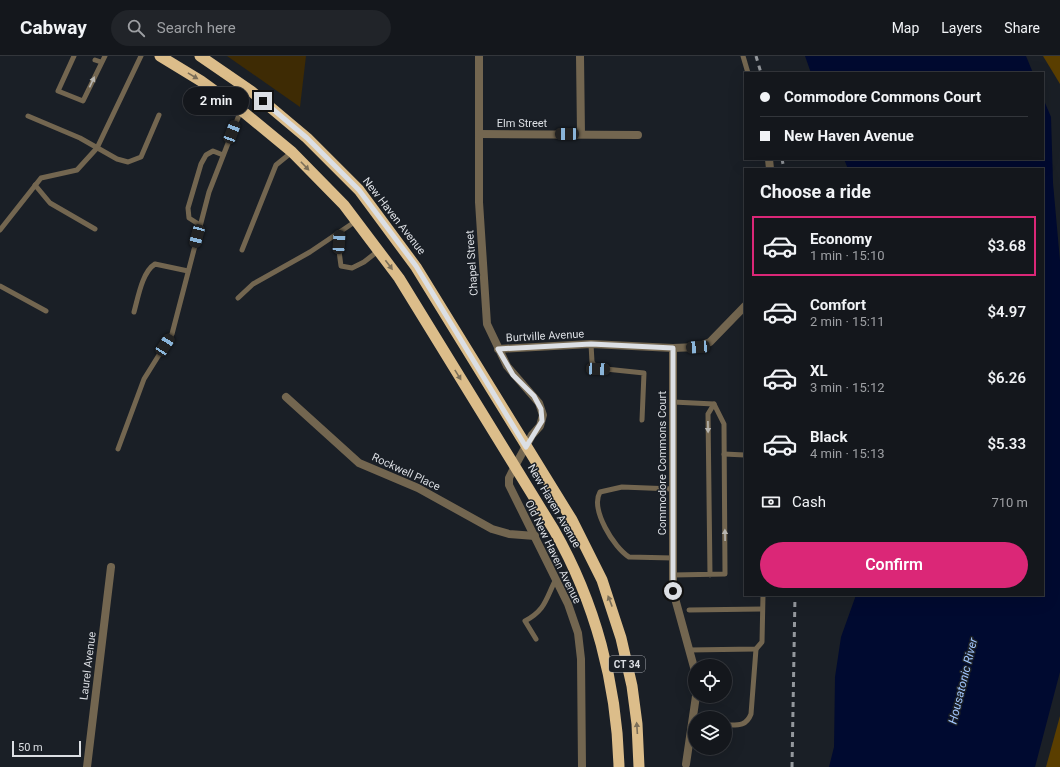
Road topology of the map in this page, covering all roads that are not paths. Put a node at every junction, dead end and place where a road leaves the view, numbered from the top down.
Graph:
1 (74, 56) edge
2 (105, 56) edge
3 (141, 56) edge
4 (160, 56) edge
5 (200, 56) edge
6 (480, 56) edge
7 (580, 56) edge
8 (743, 56) edge
9 (95, 60) dead end
10 (101, 62) junction
11 (748, 72) edge
12 (241, 110) junction
13 (159, 115) dead end
14 (28, 116) dead end
15 (479, 134) junction
16 (581, 134) junction
17 (638, 135) dead end
18 (97, 148) junction
19 (292, 152) junction
20 (223, 155) junction
21 (35, 185) junction
22 (356, 221) junction
23 (200, 225) junction
24 (95, 229) dead end
25 (0, 230) edge
26 (340, 233) junction
27 (242, 250) dead end
28 (378, 251) junction
29 (188, 271) junction
30 (0, 286) edge
31 (238, 298) dead end
32 (744, 307) edge
33 (46, 311) dead end
34 (134, 312) dead end
35 (591, 344) junction
36 (673, 348) junction
37 (498, 349) junction
38 (286, 397) dead end
39 (673, 402) junction
40 (714, 404) junction
41 (642, 420) dead end
42 (526, 447) junction
43 (118, 449) dead end
44 (724, 454) junction
45 (744, 455) edge
46 (515, 466) junction
47 (672, 489) junction
48 (535, 536) junction
49 (673, 558) junction
50 (111, 567) dead end
51 (673, 575) junction
52 (710, 575) junction
53 (556, 579) junction
54 (763, 596) edge
55 (762, 609) junction
56 (689, 610) dead end
57 (536, 639) dead end
58 (756, 649) junction
59 (689, 650) junction
60 (692, 659) edge
61 (732, 725) edge
62 (688, 755) edge
63 (686, 766) edge
64 (87, 767) edge
65 (582, 767) edge
66 (619, 767) edge
67 (639, 767) edge

1 -> 10 lane
2 - 10 lane
3 - 18 lane
4 -> 12 highway, New Haven Avenue / CT 34
5 - 42 highway, New Haven Avenue / CT 34
6 - 15 street, Chapel Street
7 - 16 street
8 - 11 lane
9 - 10 lane
12 - 19 highway, New Haven Avenue / CT 34
12 - 20 lane
13 - 18 lane
14 - 18 lane
15 - 16 street, Elm Street
15 - 37 street, Chapel Street
16 - 17 street, Elm Street
18 - 21 lane
19 -> 22 highway, New Haven Avenue / CT 34
19 - 27 lane
20 - 23 lane
20 - 23 lane
21 - 24 lane
21 - 25 lane
22 - 26 lane
22 - 28 highway, New Haven Avenue / CT 34
23 - 29 lane
26 - 28 lane
26 - 31 lane
28 -> 46 highway, New Haven Avenue / CT 34
29 - 34 lane
29 - 43 lane
30 - 33 lane
32 - 36 street, Burtville Avenue
35 - 36 street, Burtville Avenue
35 - 37 street, Burtville Avenue
35 - 41 lane
36 - 39 street, Commodore Commons Court
37 - 42 street, Chapel Street
38 - 48 street, Rockwell Place
39 - 40 lane
39 - 47 street, Commodore Commons Court
40 - 44 lane
40 -> 52 lane
42 - 46 street, Old New Haven Avenue
67 -> 42 highway, New Haven Avenue / CT 34
44 - 45 lane
52 -> 44 lane
46 - 48 street, Old New Haven Avenue
46 - 66 highway, New Haven Avenue / CT 34
47 - 49 street, Commodore Commons Court
47 - 49 lane
48 - 53 street, Old New Haven Avenue
49 - 51 street, Commodore Commons Court
50 - 64 street, Laurel Avenue
51 - 52 lane
51 - 59 street, Commodore Commons Court
53 - 57 lane
53 - 65 street, Old New Haven Avenue
54 - 55 lane
55 - 56 lane
55 - 58 lane
58 - 59 lane
58 - 61 lane
59 - 60 street, Commodore Commons Court
62 - 63 street

